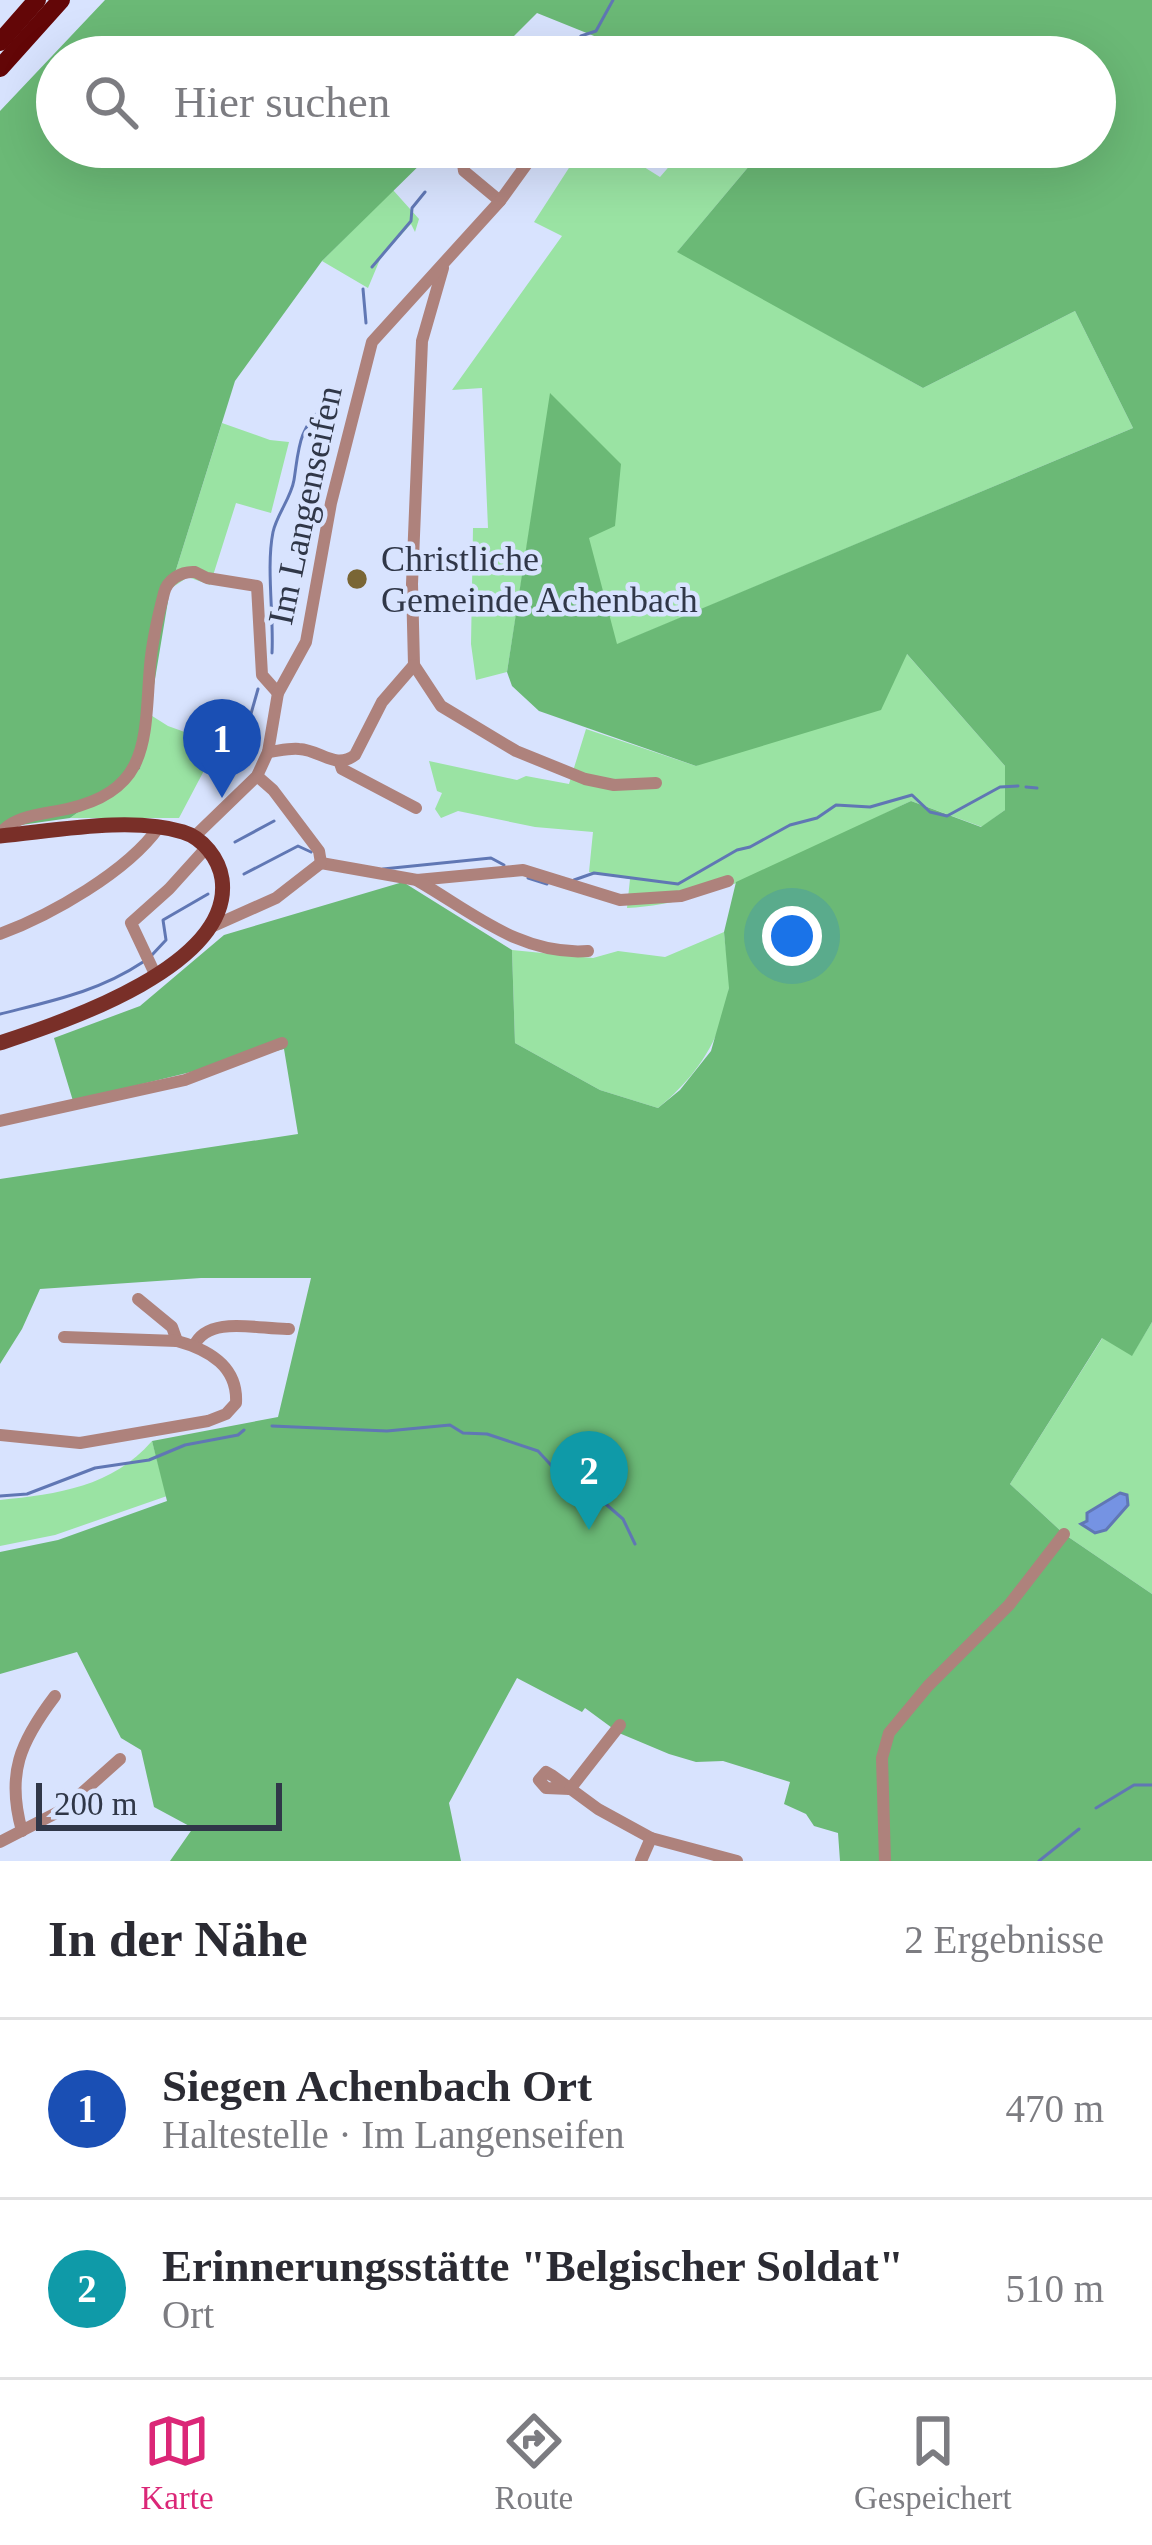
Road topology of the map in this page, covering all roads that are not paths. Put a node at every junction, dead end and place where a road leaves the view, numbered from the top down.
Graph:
1 (37, 0) edge
2 (61, 0) edge
3 (0, 42) edge
4 (0, 68) edge
5 (464, 168) edge
6 (524, 168) edge
7 (500, 201) junction
8 (445, 262) junction
9 (414, 665) junction
10 (278, 693) junction
11 (268, 752) junction
12 (340, 763) junction
13 (257, 776) junction
14 (656, 783) dead end
15 (416, 808) dead end
16 (159, 827) junction
17 (0, 835) edge
18 (201, 842) junction
19 (321, 863) junction
20 (416, 880) junction
21 (728, 881) dead end
22 (211, 927) junction
23 (0, 934) edge
24 (589, 951) dead end
25 (156, 976) junction
26 (0, 1043) edge
27 (282, 1043) dead end
28 (0, 1121) edge
29 (138, 1299) dead end
30 (289, 1330) dead end
31 (64, 1336) dead end
32 (178, 1341) junction
33 (194, 1346) junction
34 (0, 1436) edge
35 (1064, 1534) dead end
36 (56, 1696) dead end
37 (620, 1725) dead end
38 (120, 1759) dead end
39 (22, 1831) junction
40 (651, 1838) junction
41 (0, 1842) edge
42 (641, 1861) edge
43 (737, 1861) edge
44 (885, 1861) edge

1 - 3 highway
2 - 4 highway
5 - 7 street
6 - 7 street, Im Langenseifen
7 - 8 street, Im Langenseifen
8 - 9 street
8 - 10 street, Im Langenseifen
9 - 12 street
9 - 14 street
10 - 11 street, Im Langenseifen
10 - 17 street
11 - 12 street
11 - 13 street, Im Langenseifen
12 - 15 street
13 - 18 street, Im Langenseifen
13 - 19 street
16 - 17 main road
16 - 18 main road
16 - 23 street
18 - 22 main road
18 - 25 street, Im Langenseifen
19 - 20 street
19 - 22 street
20 - 21 street
20 - 24 street
22 - 25 main road
25 - 26 main road
27 - 28 street
29 - 32 street
30 - 33 street
31 - 32 street
32 - 33 street
33 - 34 street
35 - 44 street
36 - 39 street
37 - 40 street
38 - 39 street
39 - 41 street
40 - 42 street
40 - 43 street

